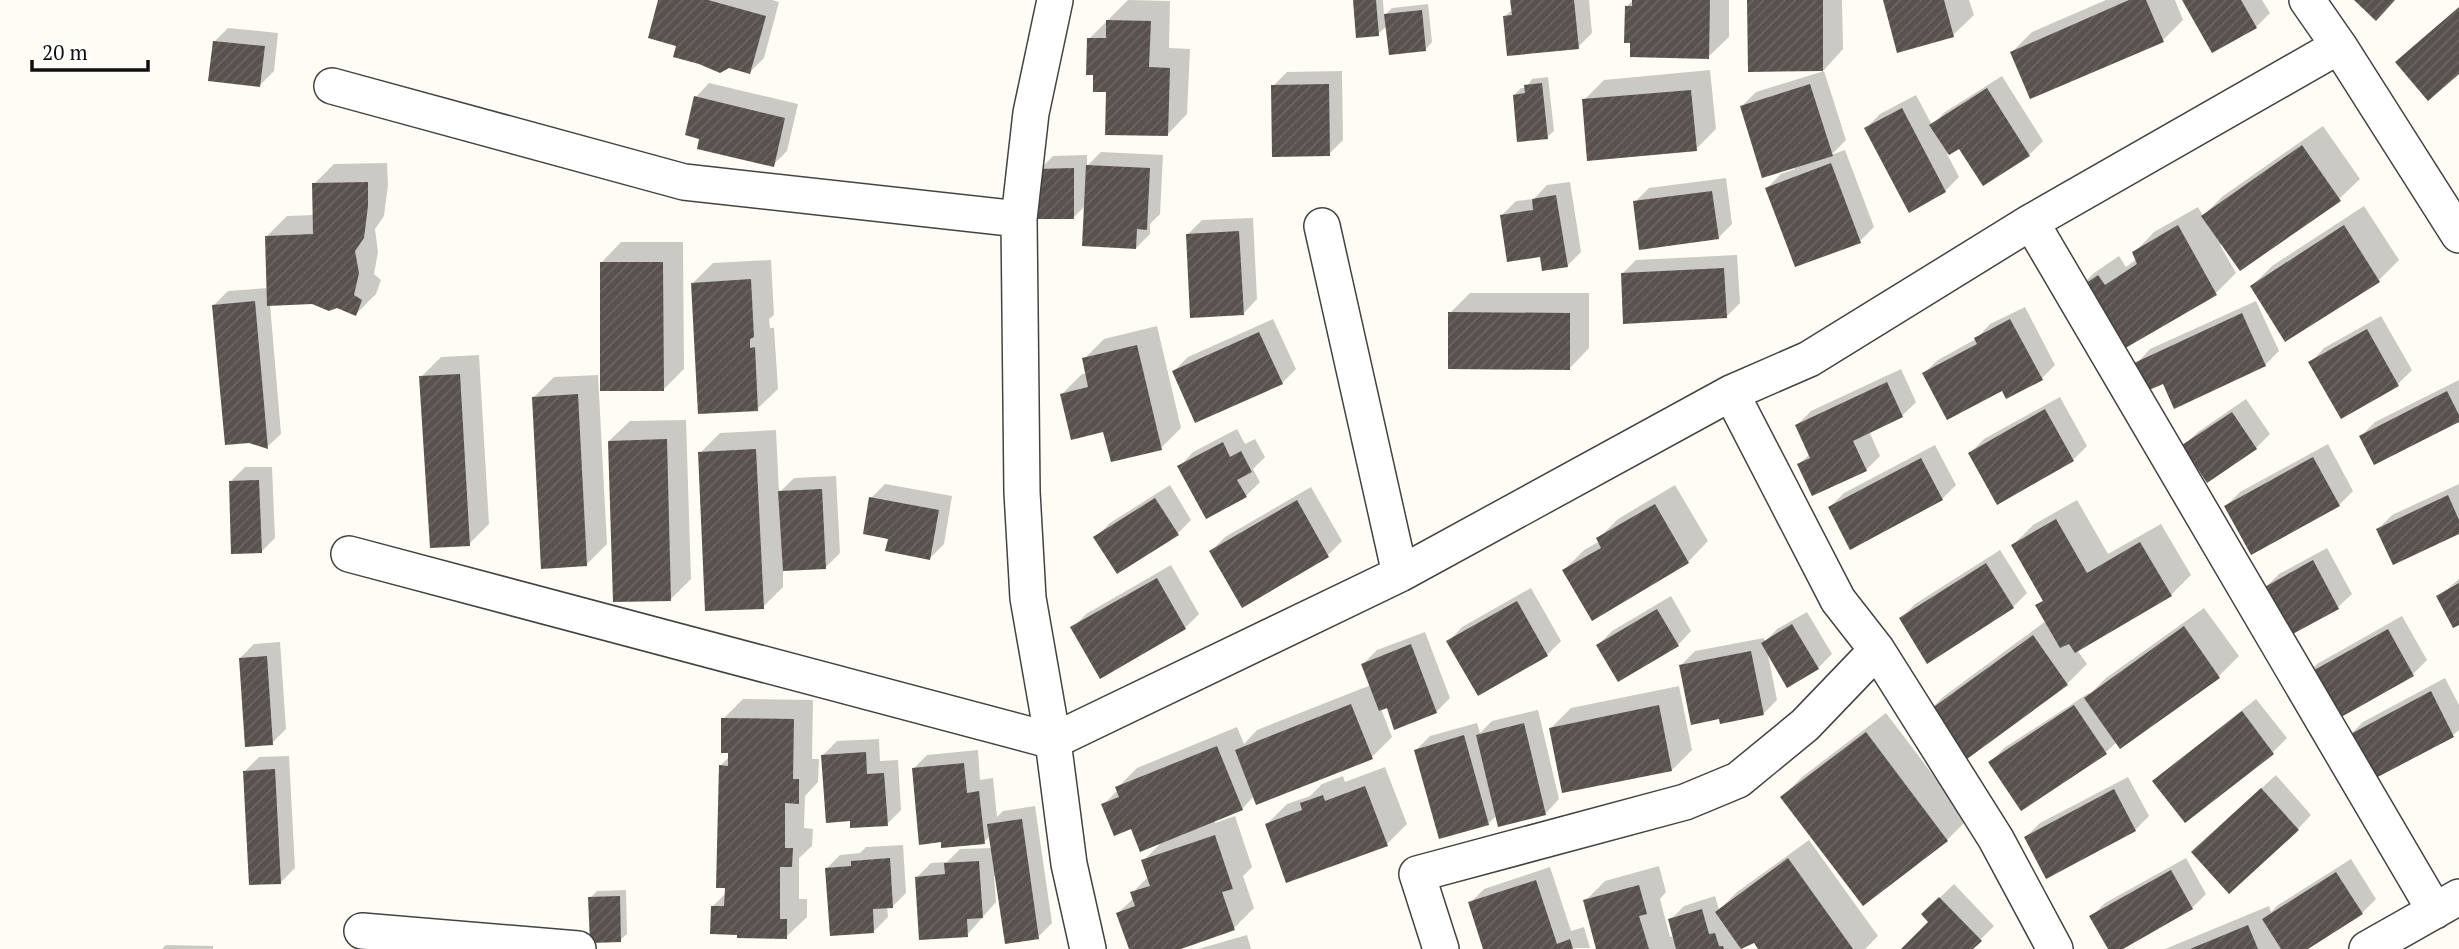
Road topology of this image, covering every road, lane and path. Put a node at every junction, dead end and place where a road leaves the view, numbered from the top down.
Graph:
1 (1055, 0) edge
2 (2307, 0) edge
3 (2339, 46) junction
4 (332, 86) dead end
5 (1020, 219) junction
6 (2031, 222) junction
7 (1322, 226) dead end
8 (2459, 235) edge
9 (1731, 393) junction
10 (349, 554) dead end
11 (1400, 574) junction
12 (1877, 650) junction
13 (1053, 741) junction
14 (2447, 904) edge
15 (362, 931) dead end
16 (579, 949) edge
17 (1088, 949) edge
18 (1441, 949) edge
19 (2055, 949) edge
20 (2367, 949) edge

1 - 5 street
2 - 3 street
3 - 6 street
3 - 8 street
4 - 5 street
5 - 13 street
6 - 9 street
6 - 14 street
7 - 11 street
9 - 11 street
9 - 12 street
10 - 13 street
11 - 13 street
12 - 18 street
12 - 19 street
13 - 17 street
14 - 20 street
15 - 16 street

